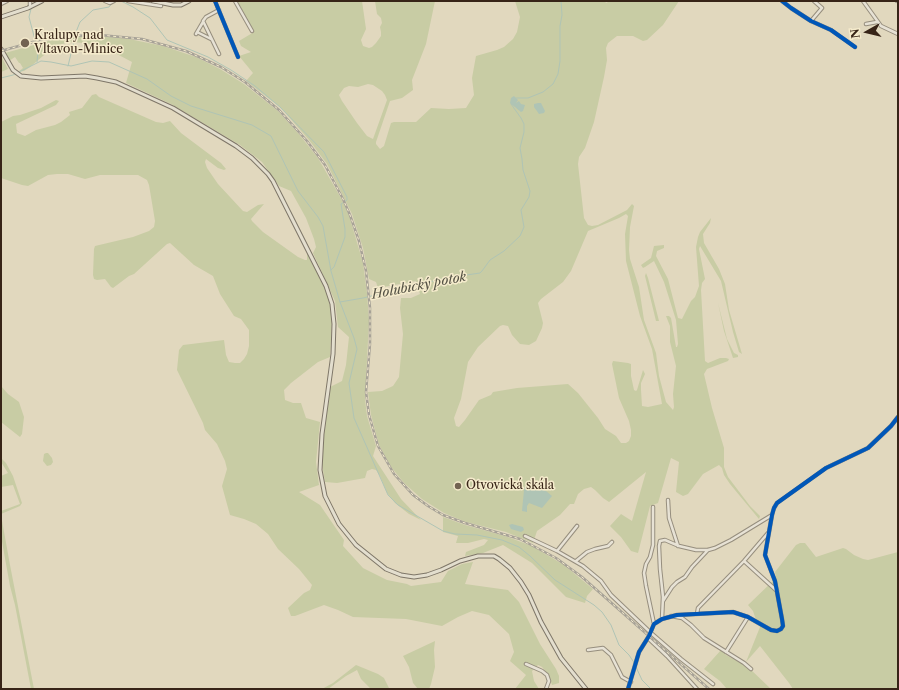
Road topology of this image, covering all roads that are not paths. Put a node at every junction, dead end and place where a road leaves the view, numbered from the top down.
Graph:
1 (7, 1) edge
2 (30, 1) edge
3 (42, 1) edge
4 (106, 1) edge
5 (114, 1) edge
6 (128, 1) edge
7 (153, 1) edge
8 (189, 1) edge
9 (216, 1) edge
10 (235, 1) edge
11 (782, 1) edge
12 (814, 1) edge
13 (863, 1) edge
14 (1, 4) edge
15 (161, 6) dead end
16 (30, 7) junction
17 (219, 10) junction
18 (1, 17) edge
19 (203, 21) junction
20 (811, 21) junction
21 (877, 22) junction
22 (866, 24) dead end
23 (252, 31) dead end
24 (897, 34) edge
25 (212, 40) junction
26 (855, 47) dead end
27 (1, 49) edge
28 (219, 54) dead end
29 (238, 57) dead end
30 (898, 417) edge
31 (668, 500) dead end
32 (653, 506) dead end
33 (772, 515) junction
34 (578, 526) dead end
35 (769, 533) junction
36 (526, 536) dead end
37 (612, 542) dead end
38 (679, 546) junction
39 (708, 550) junction
40 (557, 551) junction
41 (576, 561) junction
42 (744, 561) junction
43 (777, 591) junction
44 (663, 602) junction
45 (697, 614) junction
46 (670, 616) junction
47 (748, 617) junction
48 (662, 619) junction
49 (654, 624) junction
50 (651, 633) junction
51 (648, 638) junction
52 (588, 650) dead end
53 (726, 652) junction
54 (526, 664) dead end
55 (751, 669) dead end
56 (631, 682) junction
57 (713, 684) dead end
58 (546, 689) edge
59 (586, 689) edge
60 (628, 689) edge
61 (698, 689) edge

1 - 14 street
2 - 16 street
3 - 16 main road
4 - 5 street
6 - 15 street
7 - 8 main road
9 - 17 street
10 - 23 street
11 - 20 street
12 - 20 street
13 - 21 street
16 - 18 main road
17 - 19 street
17 - 29 street
19 - 25 street
19 - 25 street
20 - 26 street
21 - 22 street
21 - 24 street
25 - 28 street
27 - 59 main road
30 - 33 street
31 - 38 street
32 - 49 street
33 - 35 street
33 - 39 street
34 - 40 street
35 - 42 street
35 - 43 street
36 - 40 street
37 - 41 street
38 - 39 street
38 - 44 street
39 - 44 street
40 - 41 street
41 - 50 street
42 - 43 street
42 - 45 street
43 - 47 street
44 - 48 street
45 - 46 street
45 - 47 street
46 - 48 street
46 - 53 street
47 - 53 street
48 - 49 street
49 - 50 street
50 - 51 street
50 - 57 street
51 - 56 street
51 - 61 street
52 - 56 street
53 - 55 street
54 - 58 street
56 - 60 street

